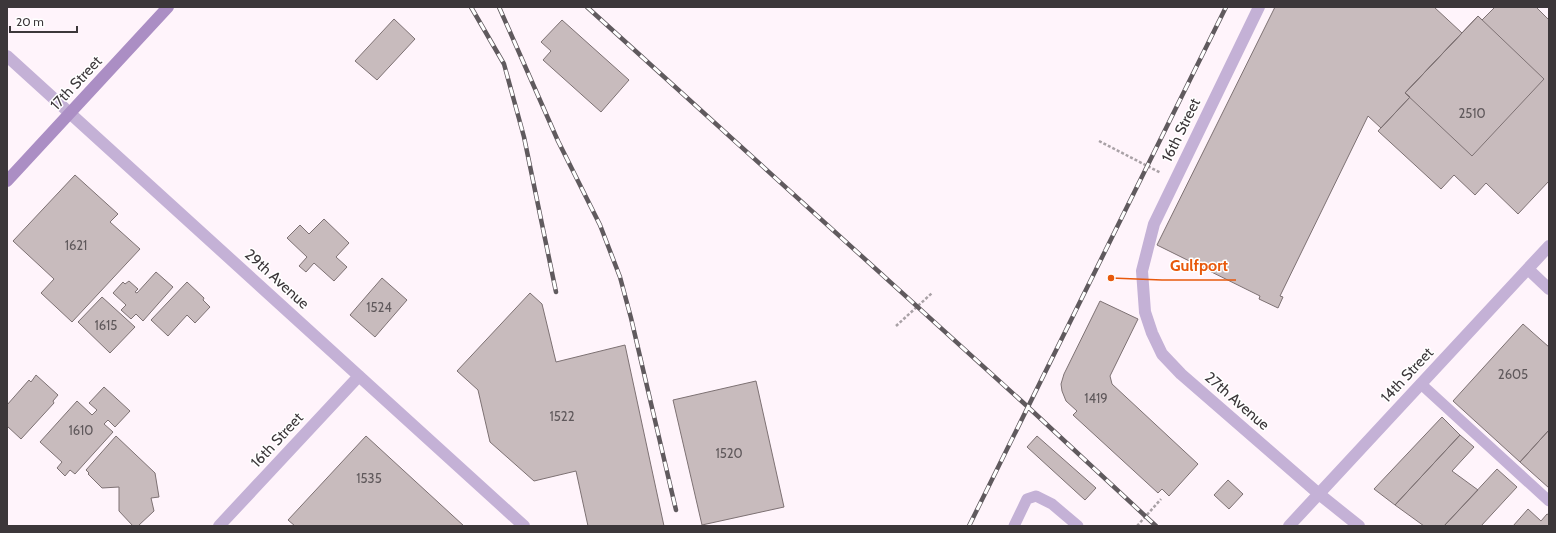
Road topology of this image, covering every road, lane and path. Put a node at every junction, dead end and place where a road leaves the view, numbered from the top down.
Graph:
1 (168, 7) edge
2 (1259, 7) edge
3 (7, 56) edge
4 (70, 113) junction
5 (1099, 141) dead end
6 (1175, 179) junction
7 (7, 181) edge
8 (1549, 246) edge
9 (1528, 269) junction
10 (1142, 271) joint
11 (1549, 289) edge
12 (932, 293) dead end
13 (896, 326) dead end
14 (359, 376) junction
15 (1421, 384) junction
16 (1319, 494) junction
17 (1161, 499) dead end
18 (1549, 501) edge
19 (219, 526) edge
20 (524, 526) edge
21 (1014, 526) edge
22 (1078, 526) edge
23 (1137, 526) edge
24 (1289, 526) edge
25 (1359, 526) edge

1 - 4 street, 17th Street
2 - 6 street, 16th Street
3 - 4 street, 29th Avenue
4 - 7 street, 17th Street
4 - 14 street, 29th Avenue
5 - 6 path
6 - 10 street, 16th Street
8 - 9 street, 14th Street
9 - 11 street
9 - 15 street, 14th Street
10 - 16 street, 27th Avenue
12 - 13 path
14 - 19 street, 16th Street
14 - 20 street, 29th Avenue
15 - 16 street, 14th Street
15 - 18 lane
16 - 24 street, 14th Street
16 - 25 street, 27th Avenue
17 - 23 path
21 - 22 lane

